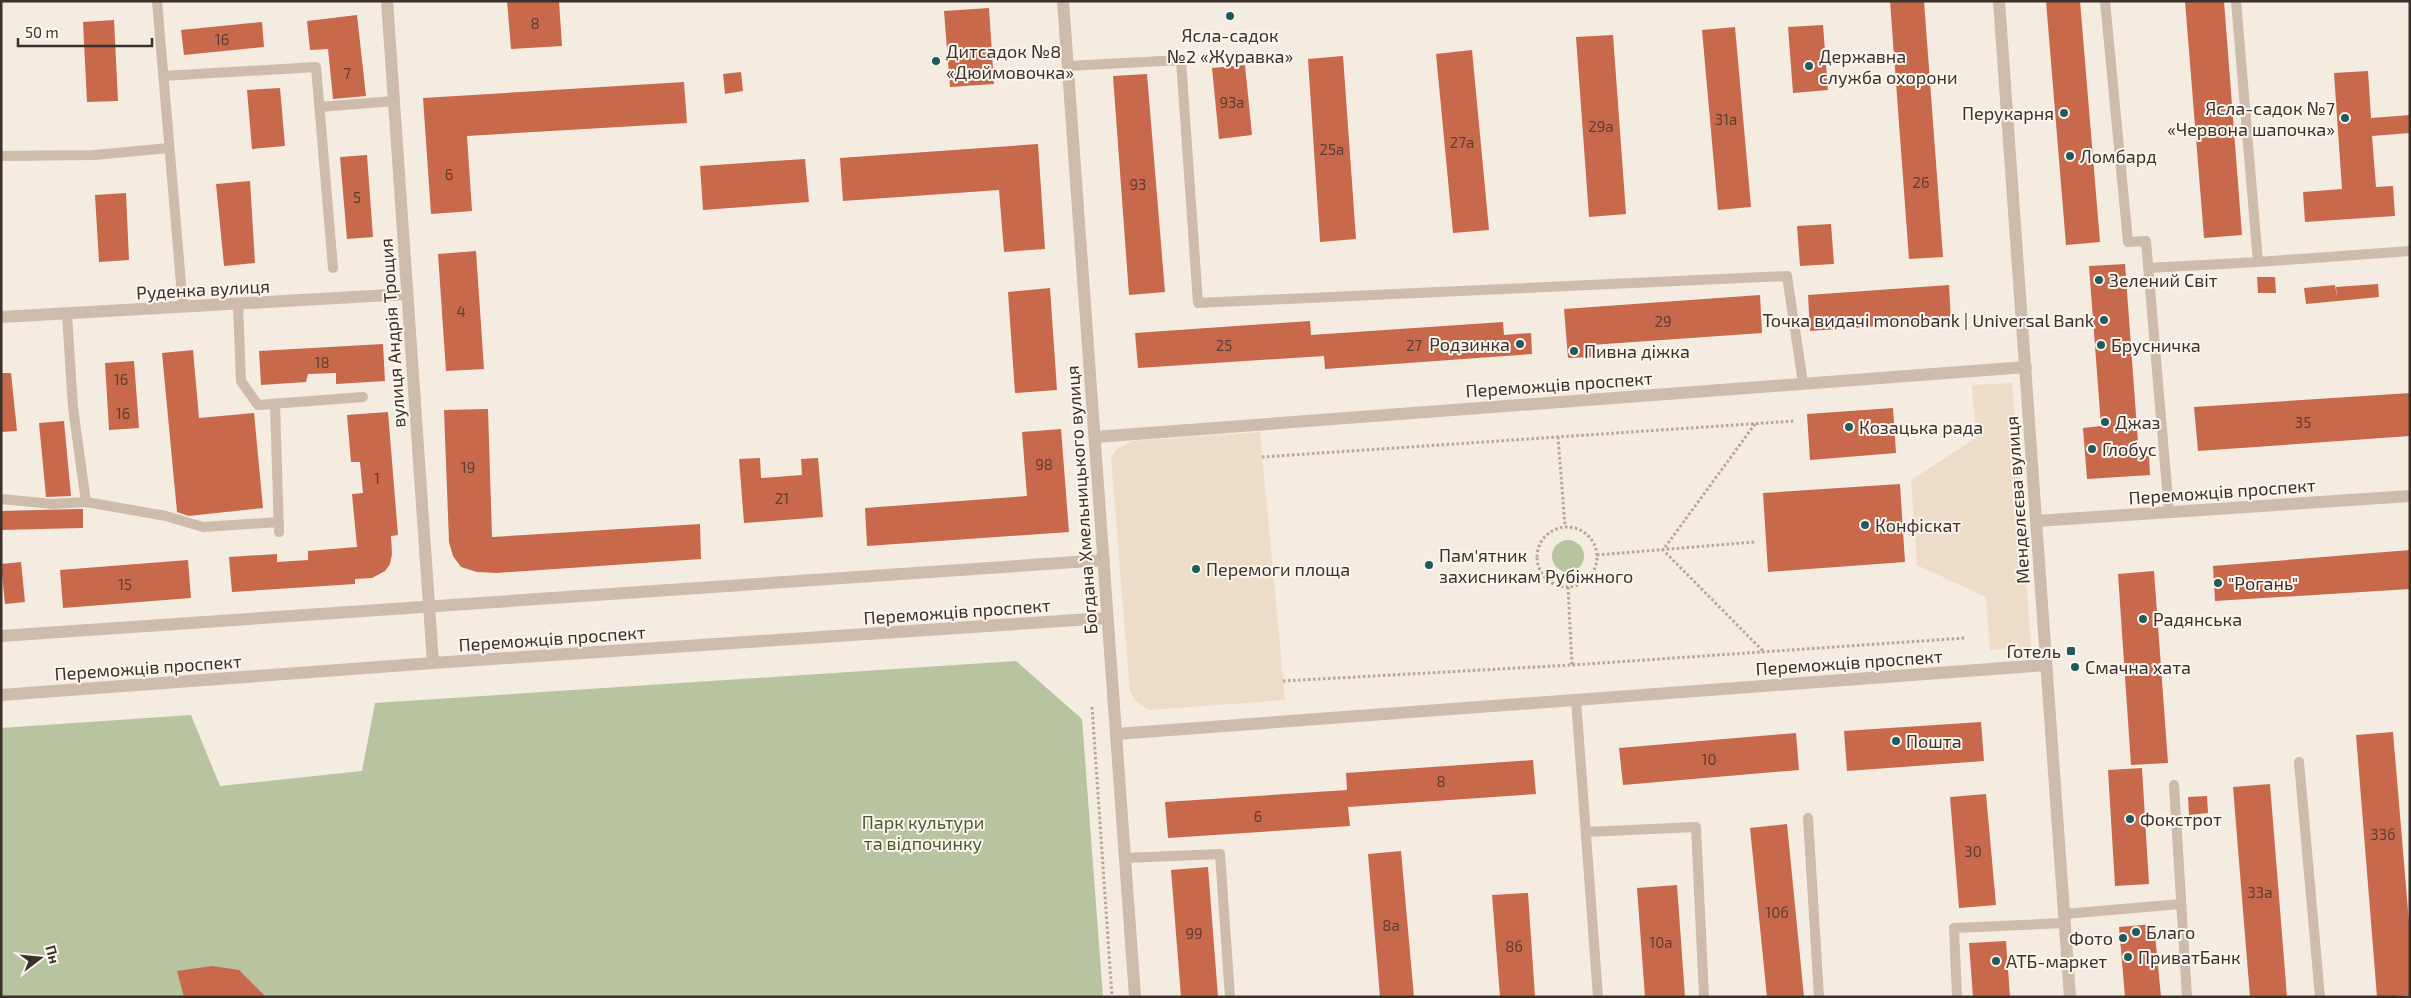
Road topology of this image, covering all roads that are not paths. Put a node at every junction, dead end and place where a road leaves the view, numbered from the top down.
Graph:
1 (157, 1) edge
2 (387, 1) edge
3 (1063, 1) edge
4 (1999, 1) edge
5 (2105, 1) edge
6 (2236, 1) edge
7 (1068, 66) junction
8 (163, 76) junction
9 (394, 101) junction
10 (320, 107) junction
11 (170, 148) junction
12 (1, 156) edge
13 (2410, 251) edge
14 (2258, 262) junction
15 (333, 268) dead end
16 (2148, 268) junction
17 (407, 294) junction
18 (238, 304) junction
19 (183, 307) junction
20 (67, 314) junction
21 (1, 318) edge
22 (2026, 367) junction
23 (1803, 383) junction
24 (362, 397) dead end
25 (274, 404) junction
26 (1095, 437) junction
27 (2410, 496) edge
28 (1, 499) edge
29 (86, 502) junction
30 (2169, 512) junction
31 (2036, 521) junction
32 (1104, 560) junction
33 (429, 608) junction
34 (1106, 618) junction
35 (1, 636) edge
36 (433, 663) junction
37 (2046, 665) junction
38 (1, 695) edge
39 (1576, 700) junction
40 (1116, 734) junction
41 (2300, 762) dead end
42 (2174, 785) dead end
43 (1808, 818) dead end
44 (1586, 832) junction
45 (1125, 858) junction
46 (2181, 904) junction
47 (2064, 919) junction
48 (1134, 997) edge
49 (1230, 997) edge
50 (1598, 997) edge
51 (1704, 997) edge
52 (1819, 997) edge
53 (1957, 997) edge
54 (2070, 997) edge
55 (2187, 997) edge
56 (2320, 997) edge

1 - 8 lane
2 - 9 street, вулиця Андрія Трощия
3 - 7 street, Богдана Хмельницького вулиця
4 - 22 street, Менделєєва вулиця
5 - 16 lane
6 - 14 lane
7 - 23 lane
7 - 26 street, Богдана Хмельницького вулиця
8 - 10 lane
8 - 11 lane
9 - 10 lane
9 - 17 street, вулиця Андрія Трощия
10 - 15 lane
11 - 12 lane
11 - 19 lane
13 - 14 lane
14 - 16 lane
16 - 30 lane
17 - 18 street, Руденка вулиця
17 - 33 street, вулиця Андрія Трощия
18 - 19 street, Руденка вулиця
18 - 25 lane
19 - 20 street, Руденка вулиця
20 - 21 street, Руденка вулиця
20 - 29 lane
22 - 23 street, Переможців проспект
22 - 31 street, Менделєєва вулиця
23 - 26 street, Переможців проспект
24 - 25 lane
25 - 29 lane
26 - 32 street, Богдана Хмельницького вулиця
27 - 30 street, Переможців проспект
28 - 29 lane
30 - 31 street, Переможців проспект
31 - 37 street, Менделєєва вулиця
32 - 33 street
32 - 34 street, Богдана Хмельницького вулиця
33 - 35 street
33 - 36 street, вулиця Андрія Трощия
34 - 36 street, Переможців проспект
34 - 40 street, Богдана Хмельницького вулиця
36 - 38 street, Переможців проспект
37 - 39 street, Переможців проспект
37 - 47 street, Менделєєва вулиця
39 - 40 street, Переможців проспект
39 - 44 lane
40 - 45 street, Богдана Хмельницького вулиця
41 - 56 lane
42 - 46 lane
43 - 52 lane
44 - 50 lane
44 - 51 lane
45 - 48 street, Богдана Хмельницького вулиця
45 - 49 lane
46 - 47 lane
46 - 55 lane
47 - 53 lane
47 - 54 street, Менделєєва вулиця

